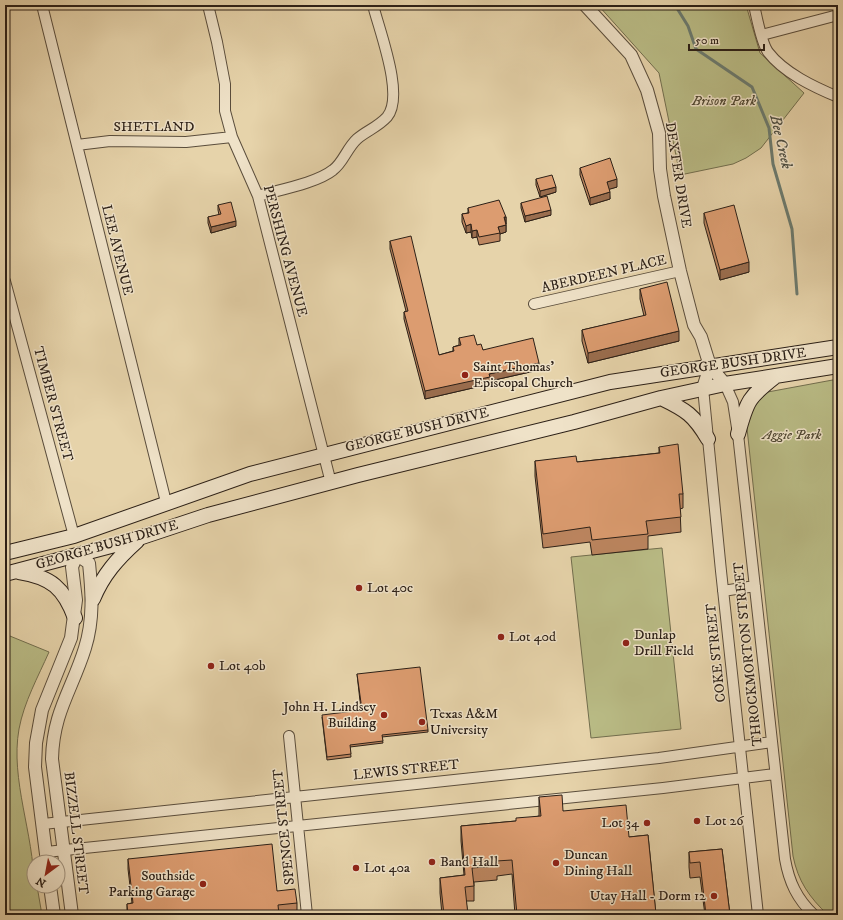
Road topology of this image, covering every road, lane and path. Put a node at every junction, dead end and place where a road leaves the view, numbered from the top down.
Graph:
1 (42, 5) edge
2 (208, 5) edge
3 (373, 5) edge
4 (585, 5) edge
5 (754, 5) edge
6 (838, 15) edge
7 (762, 35) junction
8 (838, 97) edge
9 (232, 137) junction
10 (77, 145) junction
11 (258, 196) junction
12 (680, 271) junction
13 (5, 281) edge
14 (534, 304) dead end
15 (838, 347) edge
16 (710, 366) junction
17 (838, 366) edge
18 (777, 376) junction
19 (725, 384) junction
20 (703, 388) junction
21 (661, 398) junction
22 (738, 434) junction
23 (708, 439) junction
24 (324, 454) junction
25 (330, 482) junction
26 (166, 502) junction
27 (74, 536) junction
28 (142, 537) junction
29 (5, 553) edge
30 (77, 555) junction
31 (9, 573) edge
32 (755, 586) junction
33 (723, 591) junction
34 (92, 599) junction
35 (75, 618) junction
36 (288, 736) dead end
37 (772, 742) junction
38 (740, 746) junction
39 (775, 774) junction
40 (745, 777) junction
41 (294, 796) junction
42 (60, 822) junction
43 (43, 824) junction
44 (298, 826) junction
45 (63, 851) junction
46 (47, 854) edge
47 (55, 854) edge
48 (51, 894) edge
49 (54, 915) edge
50 (72, 915) edge
51 (307, 915) edge
52 (758, 915) edge
53 (814, 915) edge

1 - 10 street, LEE AVENUE
2 - 9 street, PERSHING AVENUE
3 - 11 street
4 - 12 street, DEXTER DRIVE
5 - 7 street
6 - 7 street
7 - 8 street
9 - 10 street, SHETLAND
9 - 11 street, PERSHING AVENUE
10 - 26 street, LEE AVENUE
11 - 24 street, PERSHING AVENUE
12 - 14 street, ABERDEEN PLACE
12 - 16 street, DEXTER DRIVE
13 - 27 street, TIMBER STREET
15 - 16 main road, GEORGE BUSH DRIVE
16 - 19 street
16 - 20 street
16 - 24 main road, GEORGE BUSH DRIVE
17 - 18 main road, GEORGE BUSH DRIVE
18 - 19 main road, GEORGE BUSH DRIVE
18 - 22 main road
19 - 20 main road, GEORGE BUSH DRIVE
19 - 22 street, THROCKMORTON STREET
20 - 21 main road, GEORGE BUSH DRIVE
20 - 23 street, COKE STREET
21 - 23 main road
21 - 25 main road, GEORGE BUSH DRIVE
22 - 32 street, THROCKMORTON STREET
23 - 33 street, COKE STREET
24 - 25 street, PERSHING AVENUE
24 - 26 main road, GEORGE BUSH DRIVE
25 - 28 main road, GEORGE BUSH DRIVE
26 - 27 main road, GEORGE BUSH DRIVE
27 - 29 main road, GEORGE BUSH DRIVE
27 - 30 street
28 - 30 main road, GEORGE BUSH DRIVE
28 - 34 main road
30 - 31 main road, GEORGE BUSH DRIVE
30 - 34 street, BIZZELL STREET
30 - 35 street
31 - 35 main road
32 - 33 street
32 - 37 street, THROCKMORTON STREET
33 - 38 street, COKE STREET
34 - 42 street, BIZZELL STREET
35 - 43 street
36 - 41 street, SPENCE STREET
37 - 38 street, LEWIS STREET
37 - 39 street, THROCKMORTON STREET
38 - 40 street, COKE STREET
38 - 41 street, LEWIS STREET
39 - 40 street
39 - 53 street, THROCKMORTON STREET
40 - 44 street
40 - 52 street, COKE STREET
41 - 42 street, LEWIS STREET
41 - 44 street, SPENCE STREET
42 - 43 street, LEWIS STREET
42 - 45 street, BIZZELL STREET
43 - 46 street
44 - 45 street
44 - 51 street, SPENCE STREET
45 - 47 street
45 - 50 street, BIZZELL STREET
48 - 49 street

